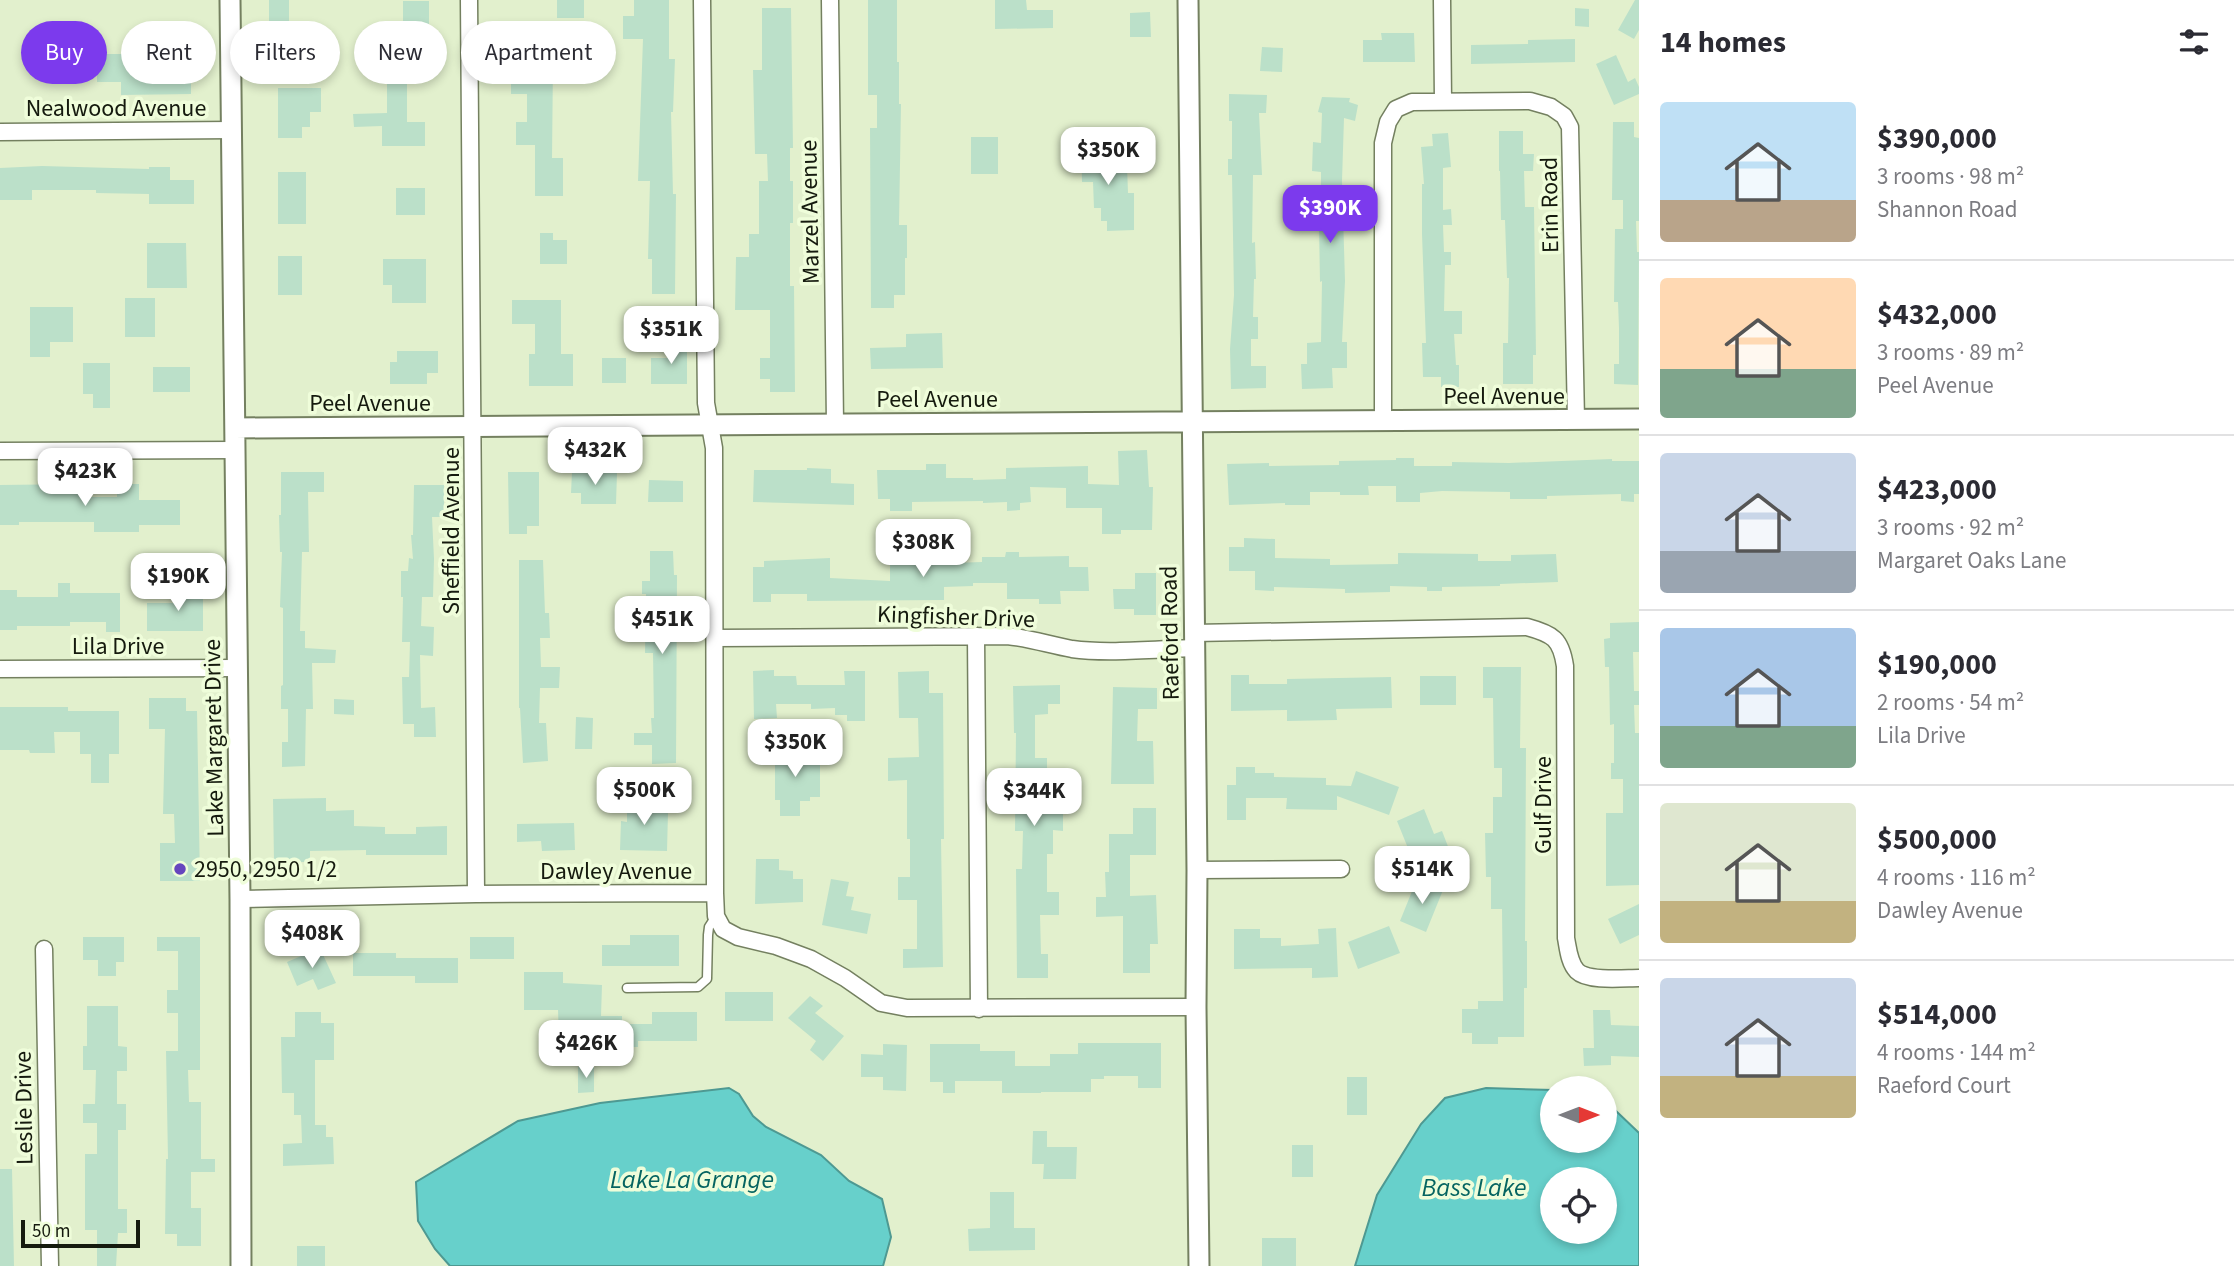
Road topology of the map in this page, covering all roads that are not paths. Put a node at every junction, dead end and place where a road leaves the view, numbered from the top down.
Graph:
1 (230, 0) edge
2 (469, 0) edge
3 (702, 0) edge
4 (830, 0) edge
5 (1188, 0) edge
6 (1442, 0) edge
7 (1443, 101) junction
8 (232, 130) junction
9 (0, 132) edge
10 (1639, 419) edge
11 (1576, 420) junction
12 (1383, 421) junction
13 (1192, 422) junction
14 (835, 424) junction
15 (710, 426) junction
16 (474, 427) junction
17 (235, 428) junction
18 (235, 450) junction
19 (0, 451) edge
20 (976, 636) junction
21 (715, 638) junction
22 (1555, 638) joint
23 (1194, 640) junction
24 (237, 668) junction
25 (0, 669) edge
26 (1341, 869) dead end
27 (1197, 870) junction
28 (715, 893) junction
29 (476, 894) junction
30 (240, 899) junction
31 (716, 916) junction
32 (44, 949) dead end
33 (1639, 978) edge
34 (626, 988) dead end
35 (1196, 1007) junction
36 (979, 1009) junction
37 (50, 1266) edge
38 (241, 1266) edge
39 (1199, 1266) edge

1 - 8 street, Lake Margaret Drive
2 - 16 street, Sheffield Avenue
3 - 15 street
4 - 14 street, Marzel Avenue
5 - 13 street, Raeford Road
6 - 7 street
7 - 11 street, Erin Road
7 - 12 street, Erin Road
8 - 9 street, Nealwood Avenue
8 - 17 street, Lake Margaret Drive
10 - 11 street, Peel Avenue
11 - 12 street, Peel Avenue
12 - 13 street, Peel Avenue
13 - 14 street, Peel Avenue
13 - 23 street, Raeford Road
14 - 15 street, Peel Avenue
15 - 16 street, Peel Avenue
15 - 21 street
16 - 17 street, Peel Avenue
16 - 29 street, Sheffield Avenue
17 - 18 street, Lake Margaret Drive
18 - 19 street
18 - 24 street, Lake Margaret Drive
20 - 21 street, Kingfisher Drive
20 - 23 street, Kingfisher Drive
20 - 36 street
21 - 28 street
22 - 23 street, Kingfisher Drive
22 - 33 street, Gulf Drive
23 - 27 street, Raeford Road
24 - 25 street, Lila Drive
24 - 30 street, Lake Margaret Drive
26 - 27 street
27 - 35 street, Raeford Road
28 - 29 street, Dawley Avenue
28 - 31 street, Dawley Avenue
29 - 30 street, Dawley Avenue
30 - 38 street, Lake Margaret Drive
31 - 34 lane
31 - 36 street
32 - 37 street, Leslie Drive
35 - 36 street
35 - 39 street, Raeford Road

